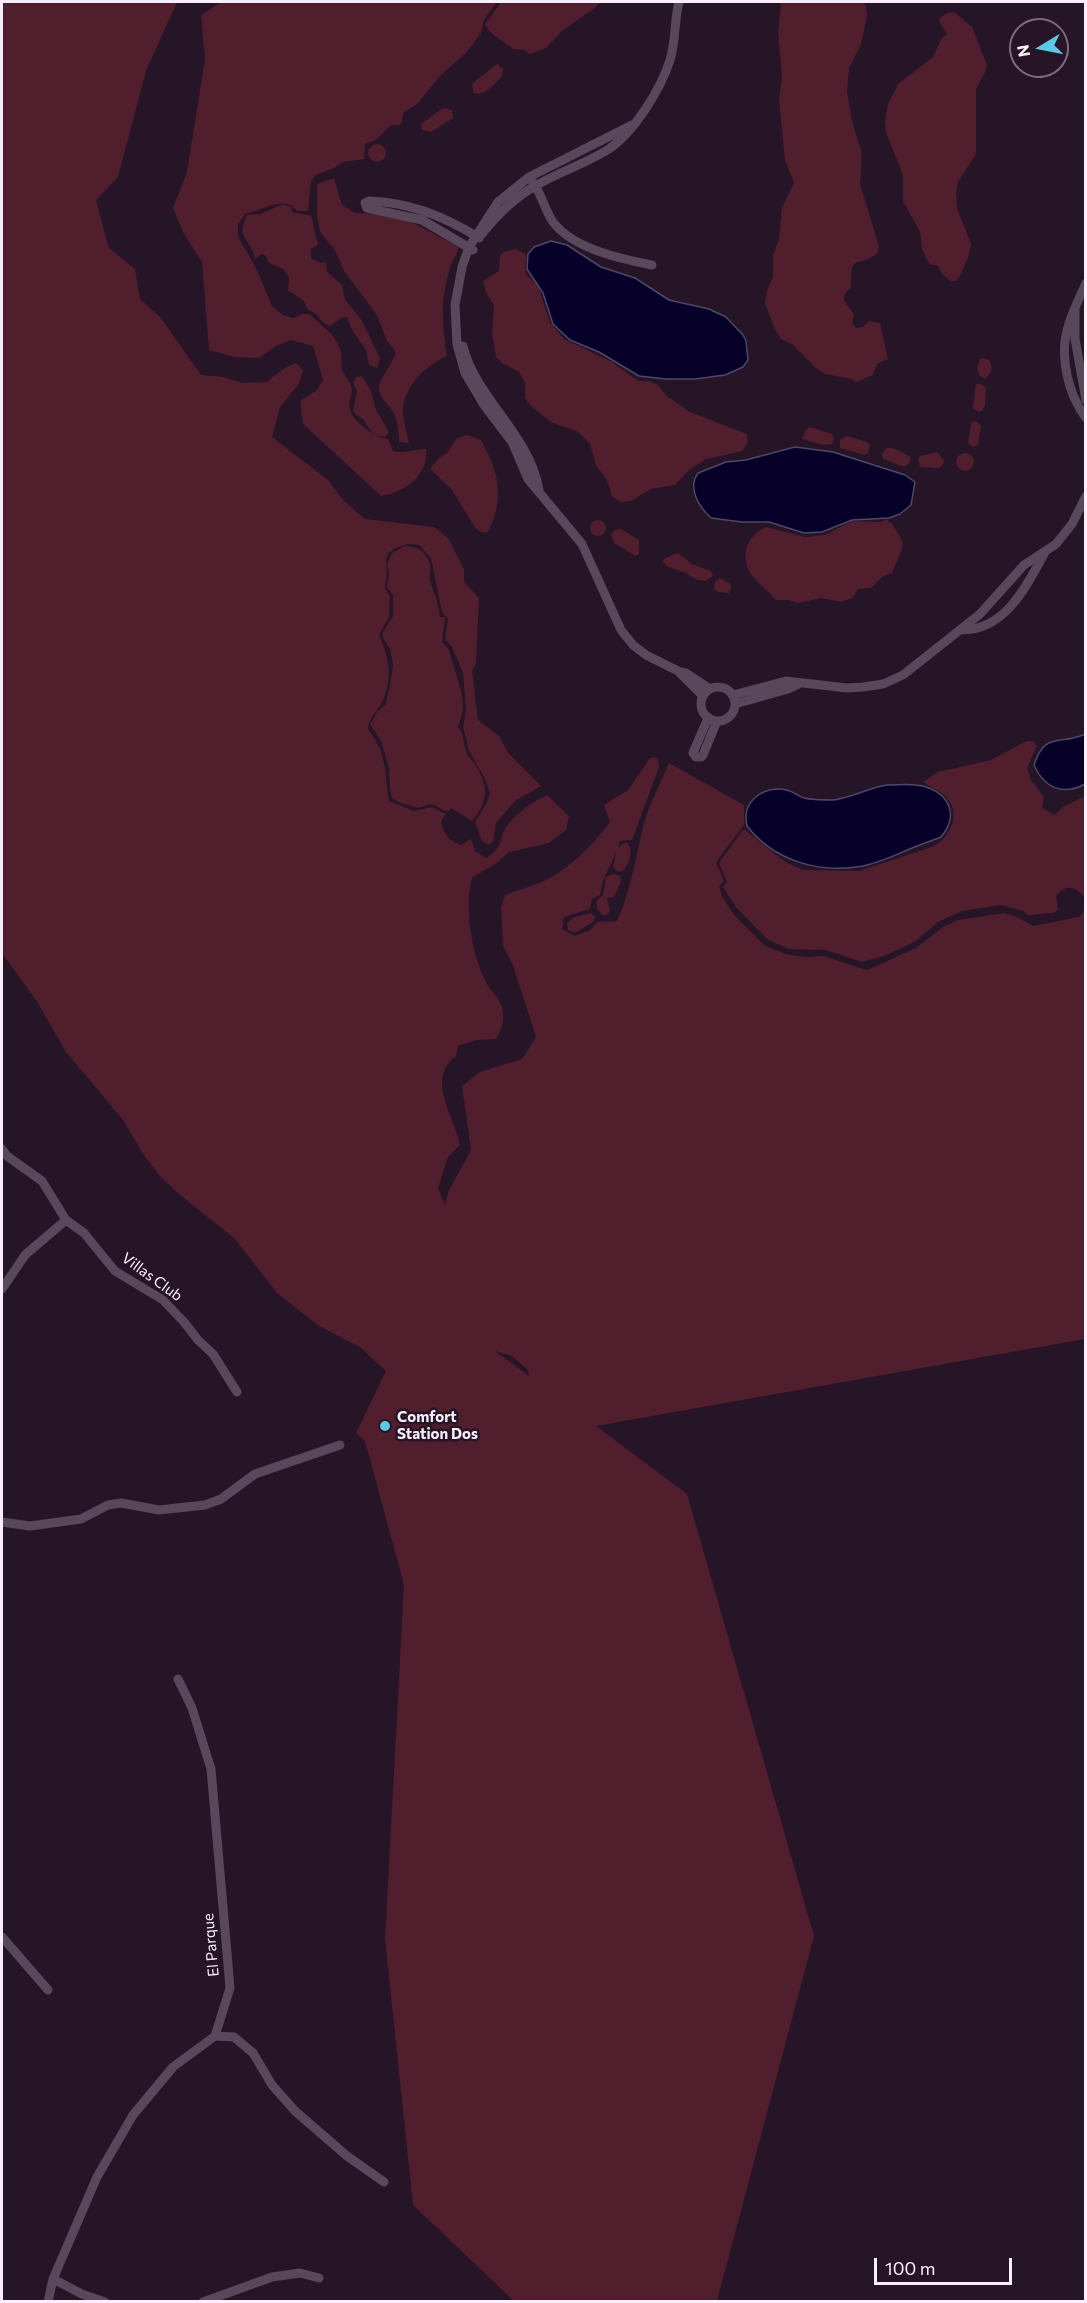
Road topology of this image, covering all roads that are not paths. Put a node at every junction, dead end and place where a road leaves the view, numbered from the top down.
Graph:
1 (673, 2) edge
2 (679, 2) edge
3 (676, 13) junction
4 (632, 125) junction
5 (529, 177) junction
6 (536, 186) junction
7 (424, 216) junction
8 (477, 237) junction
9 (471, 248) junction
10 (652, 265) dead end
11 (1086, 283) edge
12 (1075, 310) junction
13 (1086, 400) edge
14 (1086, 418) edge
15 (1086, 496) edge
16 (1046, 552) junction
17 (1002, 591) junction
18 (1016, 601) junction
19 (962, 630) junction
20 (707, 692) junction
21 (734, 700) junction
22 (2, 1149) edge
23 (66, 1220) junction
24 (2, 1289) edge
25 (237, 1392) dead end
26 (340, 1445) dead end
27 (2, 1522) edge
28 (178, 1678) dead end
29 (2, 1937) edge
30 (48, 1990) dead end
31 (215, 2036) junction
32 (384, 2182) dead end
33 (319, 2278) dead end
34 (53, 2279) junction
35 (48, 2301) edge
36 (105, 2301) edge
37 (203, 2301) edge

1 - 3 street
2 - 3 street
3 - 4 street
4 - 5 street
4 - 6 street
5 - 6 street
5 - 8 street
6 - 8 street
6 - 10 street
7 - 7 street
7 - 8 street
7 - 9 street
8 - 9 street
9 - 20 street
11 - 12 street
12 - 13 street
12 - 14 street
15 - 16 street
16 - 17 street
16 - 18 street
17 - 18 street
17 - 19 street
18 - 19 street
19 - 21 street
20 - 21 street
20 - 21 street
22 - 23 street, Villas Club
23 - 24 street
23 - 25 street, Villas Club
26 - 27 street
28 - 31 street, El Parque
29 - 30 street
31 - 32 street
31 - 34 street
33 - 37 street
34 - 35 street
34 - 36 street

